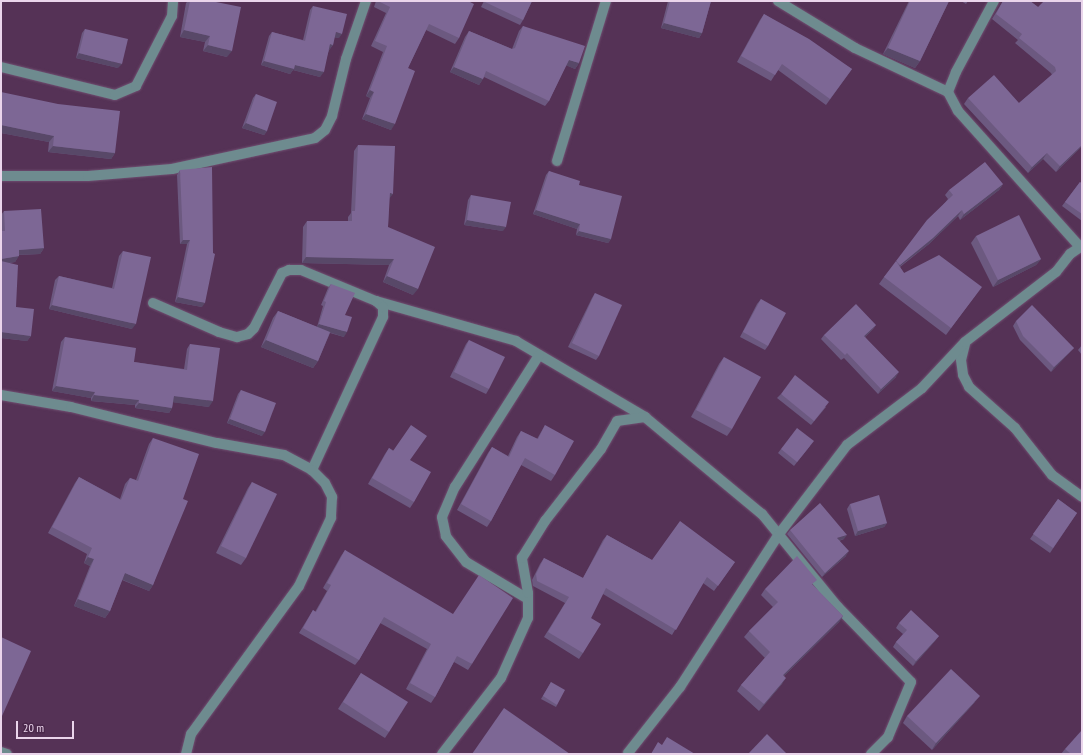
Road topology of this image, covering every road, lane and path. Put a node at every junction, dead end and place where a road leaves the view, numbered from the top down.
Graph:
1 (174, 1) edge
2 (366, 1) edge
3 (606, 1) edge
4 (778, 1) edge
5 (994, 1) edge
6 (1, 67) edge
7 (948, 92) junction
8 (557, 161) dead end
9 (1, 176) edge
10 (1080, 246) edge
11 (376, 301) junction
12 (153, 303) dead end
13 (965, 342) junction
14 (539, 355) junction
15 (1, 395) edge
16 (645, 418) junction
17 (312, 470) junction
18 (1082, 497) edge
19 (779, 534) junction
20 (528, 599) junction
21 (1, 752) edge
22 (628, 753) edge
23 (7, 754) edge
24 (186, 754) edge
25 (442, 754) edge
26 (871, 754) edge

1 - 6 street
2 - 9 street
3 - 8 street
4 - 7 street
5 - 7 street
7 - 10 street
10 - 13 street
11 - 12 street
11 - 14 street
11 - 17 street
13 - 18 street
13 - 19 street
14 - 16 street
14 - 20 street
15 - 17 street
16 - 19 street
16 - 20 street
17 - 24 street
19 - 22 street
19 - 26 street
20 - 25 street
21 - 23 street

